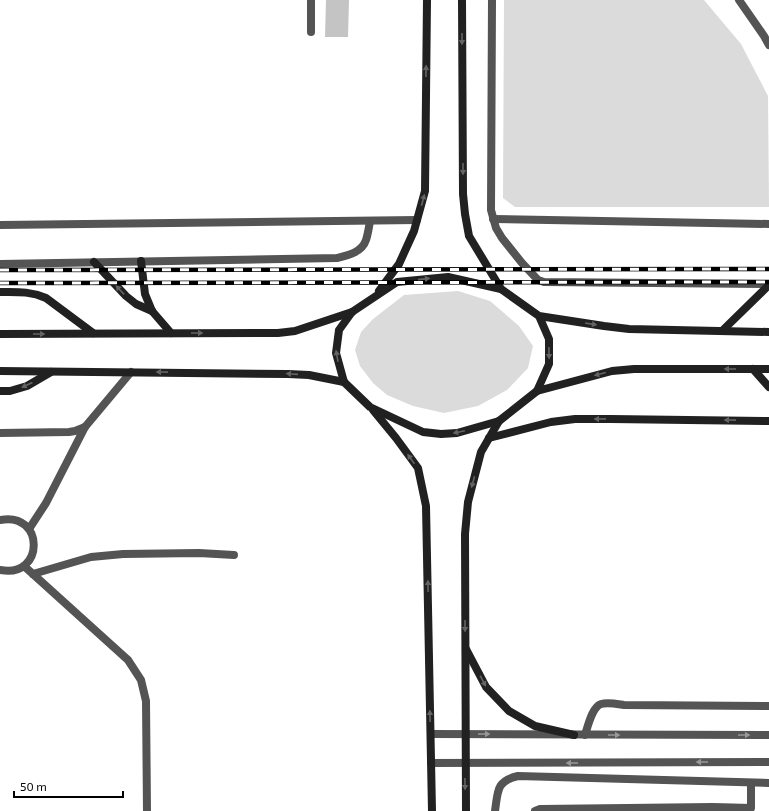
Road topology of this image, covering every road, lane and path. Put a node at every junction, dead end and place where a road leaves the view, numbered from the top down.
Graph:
1 (311, 0) edge
2 (427, 0) edge
3 (462, 0) edge
4 (492, 0) edge
5 (739, 0) edge
6 (311, 32) dead end
7 (769, 45) edge
8 (493, 219) junction
9 (417, 220) junction
10 (370, 221) junction
11 (769, 224) edge
12 (0, 225) edge
13 (94, 262) junction
14 (140, 262) junction
15 (0, 264) edge
16 (769, 284) edge
17 (501, 289) junction
18 (0, 292) edge
19 (375, 297) junction
20 (152, 311) junction
21 (352, 312) junction
22 (539, 316) junction
23 (723, 330) junction
24 (769, 332) edge
25 (93, 333) junction
26 (171, 333) junction
27 (0, 334) edge
28 (753, 369) junction
29 (769, 369) edge
30 (0, 371) edge
31 (52, 372) junction
32 (130, 372) junction
33 (344, 382) junction
34 (769, 387) edge
35 (0, 391) edge
36 (536, 391) junction
37 (370, 407) junction
38 (499, 421) junction
39 (769, 421) edge
40 (85, 427) junction
41 (0, 433) edge
42 (489, 438) junction
43 (0, 520) edge
44 (29, 529) junction
45 (234, 555) dead end
46 (24, 566) junction
47 (0, 570) edge
48 (33, 574) junction
49 (465, 646) junction
50 (769, 706) edge
51 (431, 734) junction
52 (465, 734) junction
53 (574, 735) junction
54 (585, 735) junction
55 (769, 735) edge
56 (769, 762) edge
57 (431, 763) junction
58 (465, 763) junction
59 (751, 783) junction
60 (769, 783) edge
61 (625, 810) edge
62 (752, 810) edge
63 (147, 811) edge
64 (432, 811) edge
65 (466, 811) edge
66 (495, 811) edge
67 (535, 811) edge

1 - 6 street
9 -> 2 street
3 -> 17 street
4 - 8 street
5 - 7 street
8 - 11 street
8 - 16 street
9 - 10 street
9 - 19 street
10 - 12 street
10 - 14 street
13 - 14 street
13 - 15 street
20 -> 13 street
14 - 20 street
16 - 23 street
19 -> 17 street
17 - 22 street
18 - 25 street
19 - 21 street
20 - 26 street
26 -> 21 street
33 -> 21 street
22 -> 23 street
22 -> 36 street
23 - 24 street
25 - 26 street
27 -> 25 street
28 - 29 street
28 - 34 street
28 -> 36 street
30 - 31 street
31 - 32 street
31 -> 35 street
33 -> 32 street
32 - 40 street
33 - 37 street
36 - 38 street
38 -> 37 street
51 -> 37 street
38 - 42 street
39 -> 42 street
40 - 41 street
40 - 44 street
42 -> 49 street
43 - 44 street
44 - 46 street
45 - 48 street
46 - 47 street
46 - 48 street
48 - 63 street
49 - 52 street
49 -> 53 street
50 - 54 street
51 - 52 street
51 - 57 street
52 -> 53 street
52 - 58 street
53 - 54 street
54 -> 55 street
56 -> 58 street
57 - 58 street
57 - 64 street
58 -> 65 street
59 - 60 street
59 - 62 street
59 - 66 street
61 - 62 street
61 - 67 street

